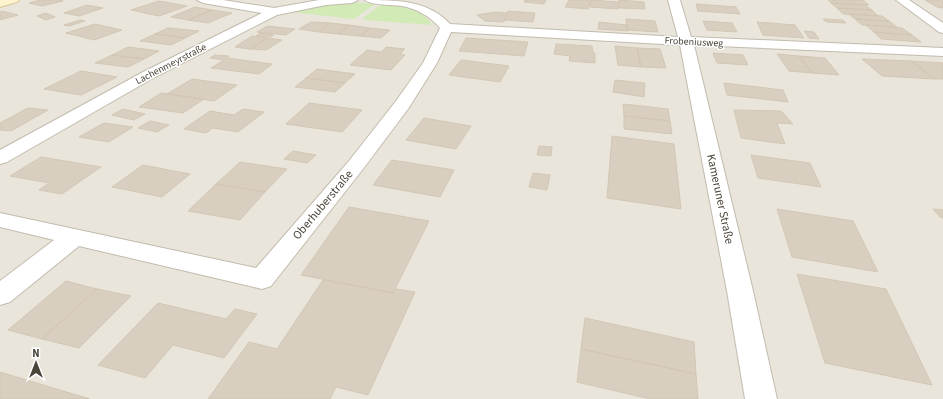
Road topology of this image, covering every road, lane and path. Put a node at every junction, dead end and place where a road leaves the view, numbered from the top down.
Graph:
1 (13, 0) edge
2 (203, 0) edge
3 (352, 0) edge
4 (370, 0) edge
5 (384, 0) edge
6 (674, 0) edge
7 (902, 0) edge
8 (0, 4) edge
9 (274, 12) junction
10 (446, 28) junction
11 (943, 29) edge
12 (686, 41) junction
13 (943, 52) edge
14 (0, 158) edge
15 (0, 220) edge
16 (75, 237) junction
17 (0, 295) edge
18 (761, 399) edge

1 - 8 street
2 - 9 street
3 - 9 street, Lachenmeyrstraße
4 - 5 street
5 - 10 street
6 - 12 street, Kameruner Straße
7 - 11 street
9 - 14 street, Lachenmeyrstraße
10 - 12 street, Frobeniusweg
10 - 16 street, Oberhuberstraße
12 - 13 street, Frobeniusweg
12 - 18 street, Kameruner Straße
15 - 16 street
16 - 17 street

